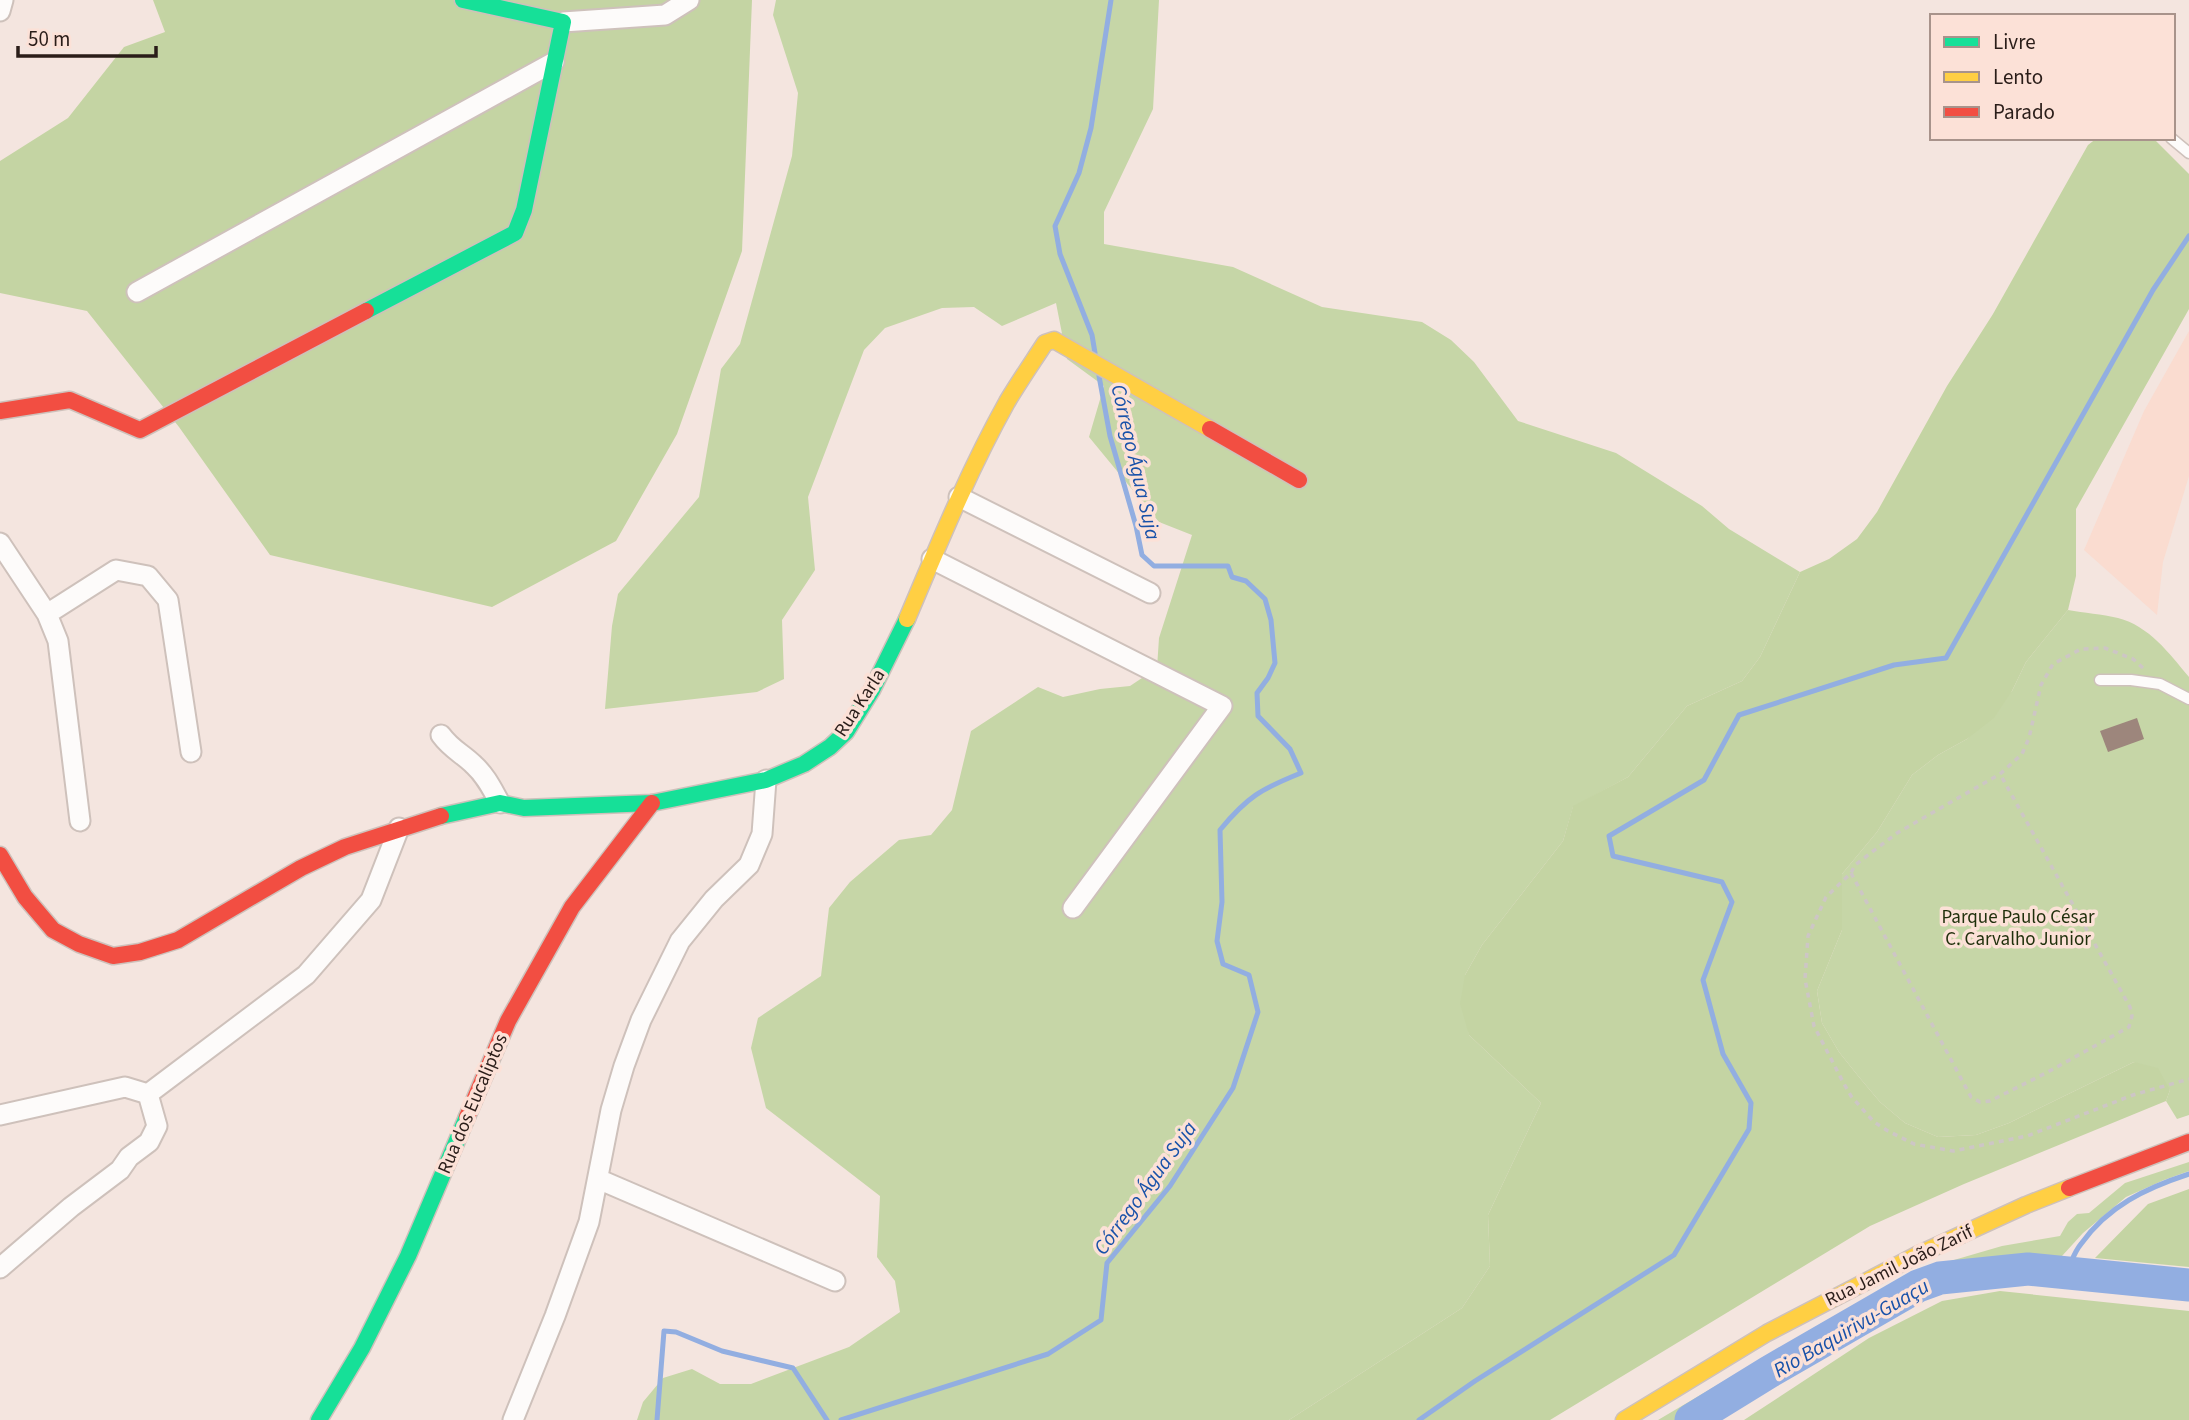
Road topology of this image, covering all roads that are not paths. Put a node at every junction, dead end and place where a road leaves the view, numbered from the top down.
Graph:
1 (3, 0) edge
2 (463, 0) edge
3 (689, 0) edge
4 (0, 11) edge
5 (563, 22) junction
6 (554, 62) junction
7 (2173, 140) edge
8 (2189, 153) edge
9 (137, 292) dead end
10 (0, 411) edge
11 (1298, 480) dead end
12 (959, 498) junction
13 (0, 543) edge
14 (932, 559) junction
15 (1150, 593) dead end
16 (47, 614) junction
17 (2100, 680) dead end
18 (2189, 699) edge
19 (441, 735) dead end
20 (191, 752) dead end
21 (766, 780) junction
22 (500, 803) junction
23 (652, 803) junction
24 (80, 821) dead end
25 (399, 828) junction
26 (0, 855) edge
27 (1073, 908) dead end
28 (148, 1094) junction
29 (0, 1115) edge
30 (2189, 1142) edge
31 (598, 1179) junction
32 (0, 1268) edge
33 (835, 1282) dead end
34 (320, 1420) edge
35 (513, 1420) edge
36 (1624, 1420) edge

1 - 4 street
2 - 5 street
3 - 5 street
5 - 6 street
6 - 9 street
6 - 10 street
7 - 8 lane
11 - 12 street, Rua Karla
12 - 14 street, Rua Karla
12 - 15 street
13 - 16 street
14 - 21 street, Rua Karla
14 - 27 street
16 - 20 street
16 - 24 street
17 - 18 lane
19 - 22 street
21 - 23 street, Rua Karla
21 - 31 street
22 - 23 street, Rua Karla
22 - 25 street, Rua Karla
23 - 34 street, Rua dos Eucaliptos
25 - 26 street, Rua Karla
25 - 28 street
28 - 29 street
28 - 32 street
30 - 36 street, Rua Jamil João Zarif
31 - 33 street
31 - 35 street

